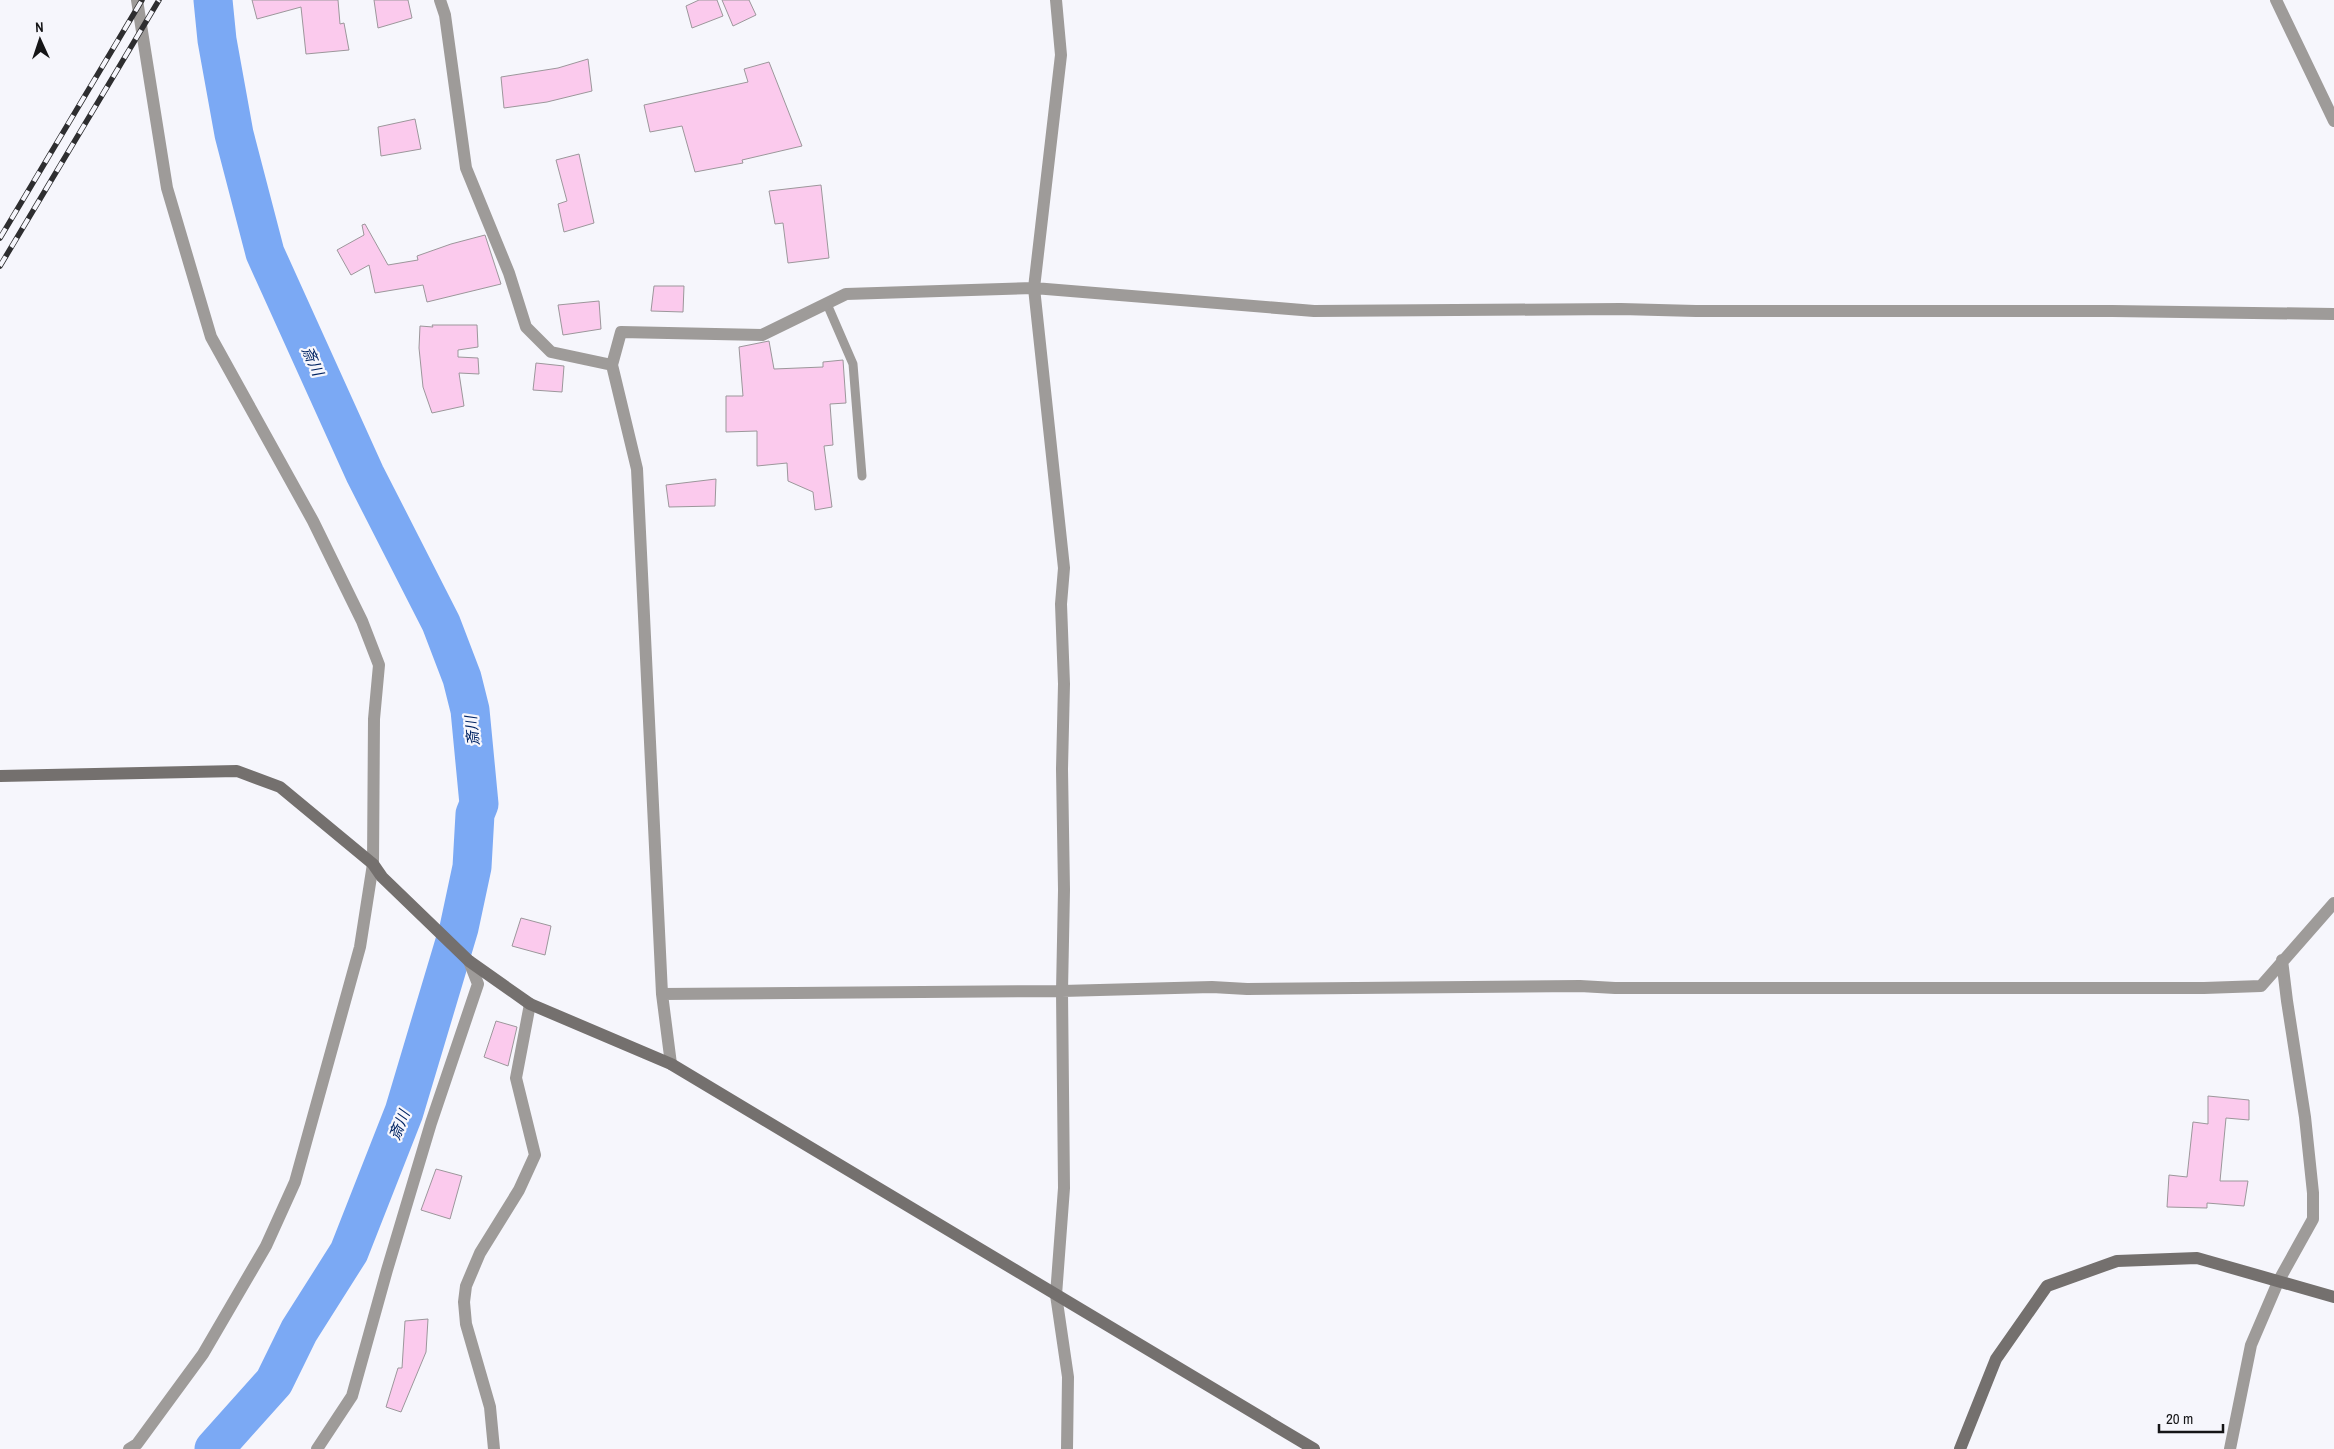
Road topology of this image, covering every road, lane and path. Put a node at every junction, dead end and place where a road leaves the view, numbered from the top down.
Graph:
1 (137, 0) edge
2 (440, 0) edge
3 (1056, 0) edge
4 (2276, 0) edge
5 (2334, 121) edge
6 (1034, 288) junction
7 (827, 304) junction
8 (2334, 314) edge
9 (612, 365) junction
10 (862, 476) dead end
11 (0, 776) edge
12 (373, 864) junction
13 (2334, 903) edge
14 (2282, 960) junction
15 (469, 961) junction
16 (1062, 991) junction
17 (662, 994) junction
18 (530, 1004) junction
19 (671, 1064) junction
20 (2278, 1282) junction
21 (1056, 1295) junction
22 (2334, 1298) edge
23 (129, 1449) edge
24 (316, 1449) edge
25 (494, 1449) edge
26 (1068, 1449) edge
27 (1314, 1449) edge
28 (1960, 1449) edge
29 (2230, 1449) edge

1 - 12 street
2 - 9 street
3 - 6 street
4 - 5 street
6 - 7 street
6 - 8 street
6 - 16 street
7 - 9 street
7 - 10 lane
9 - 17 street
11 - 12 street
12 - 15 street
12 - 23 street
13 - 14 street
14 - 16 street
14 - 20 street
15 - 18 street
15 - 24 street
16 - 17 street
16 - 21 street
17 - 19 street
18 - 19 street
18 - 25 street
19 - 21 street
20 - 22 street
20 - 28 street
20 - 29 street
21 - 26 street
21 - 27 street

